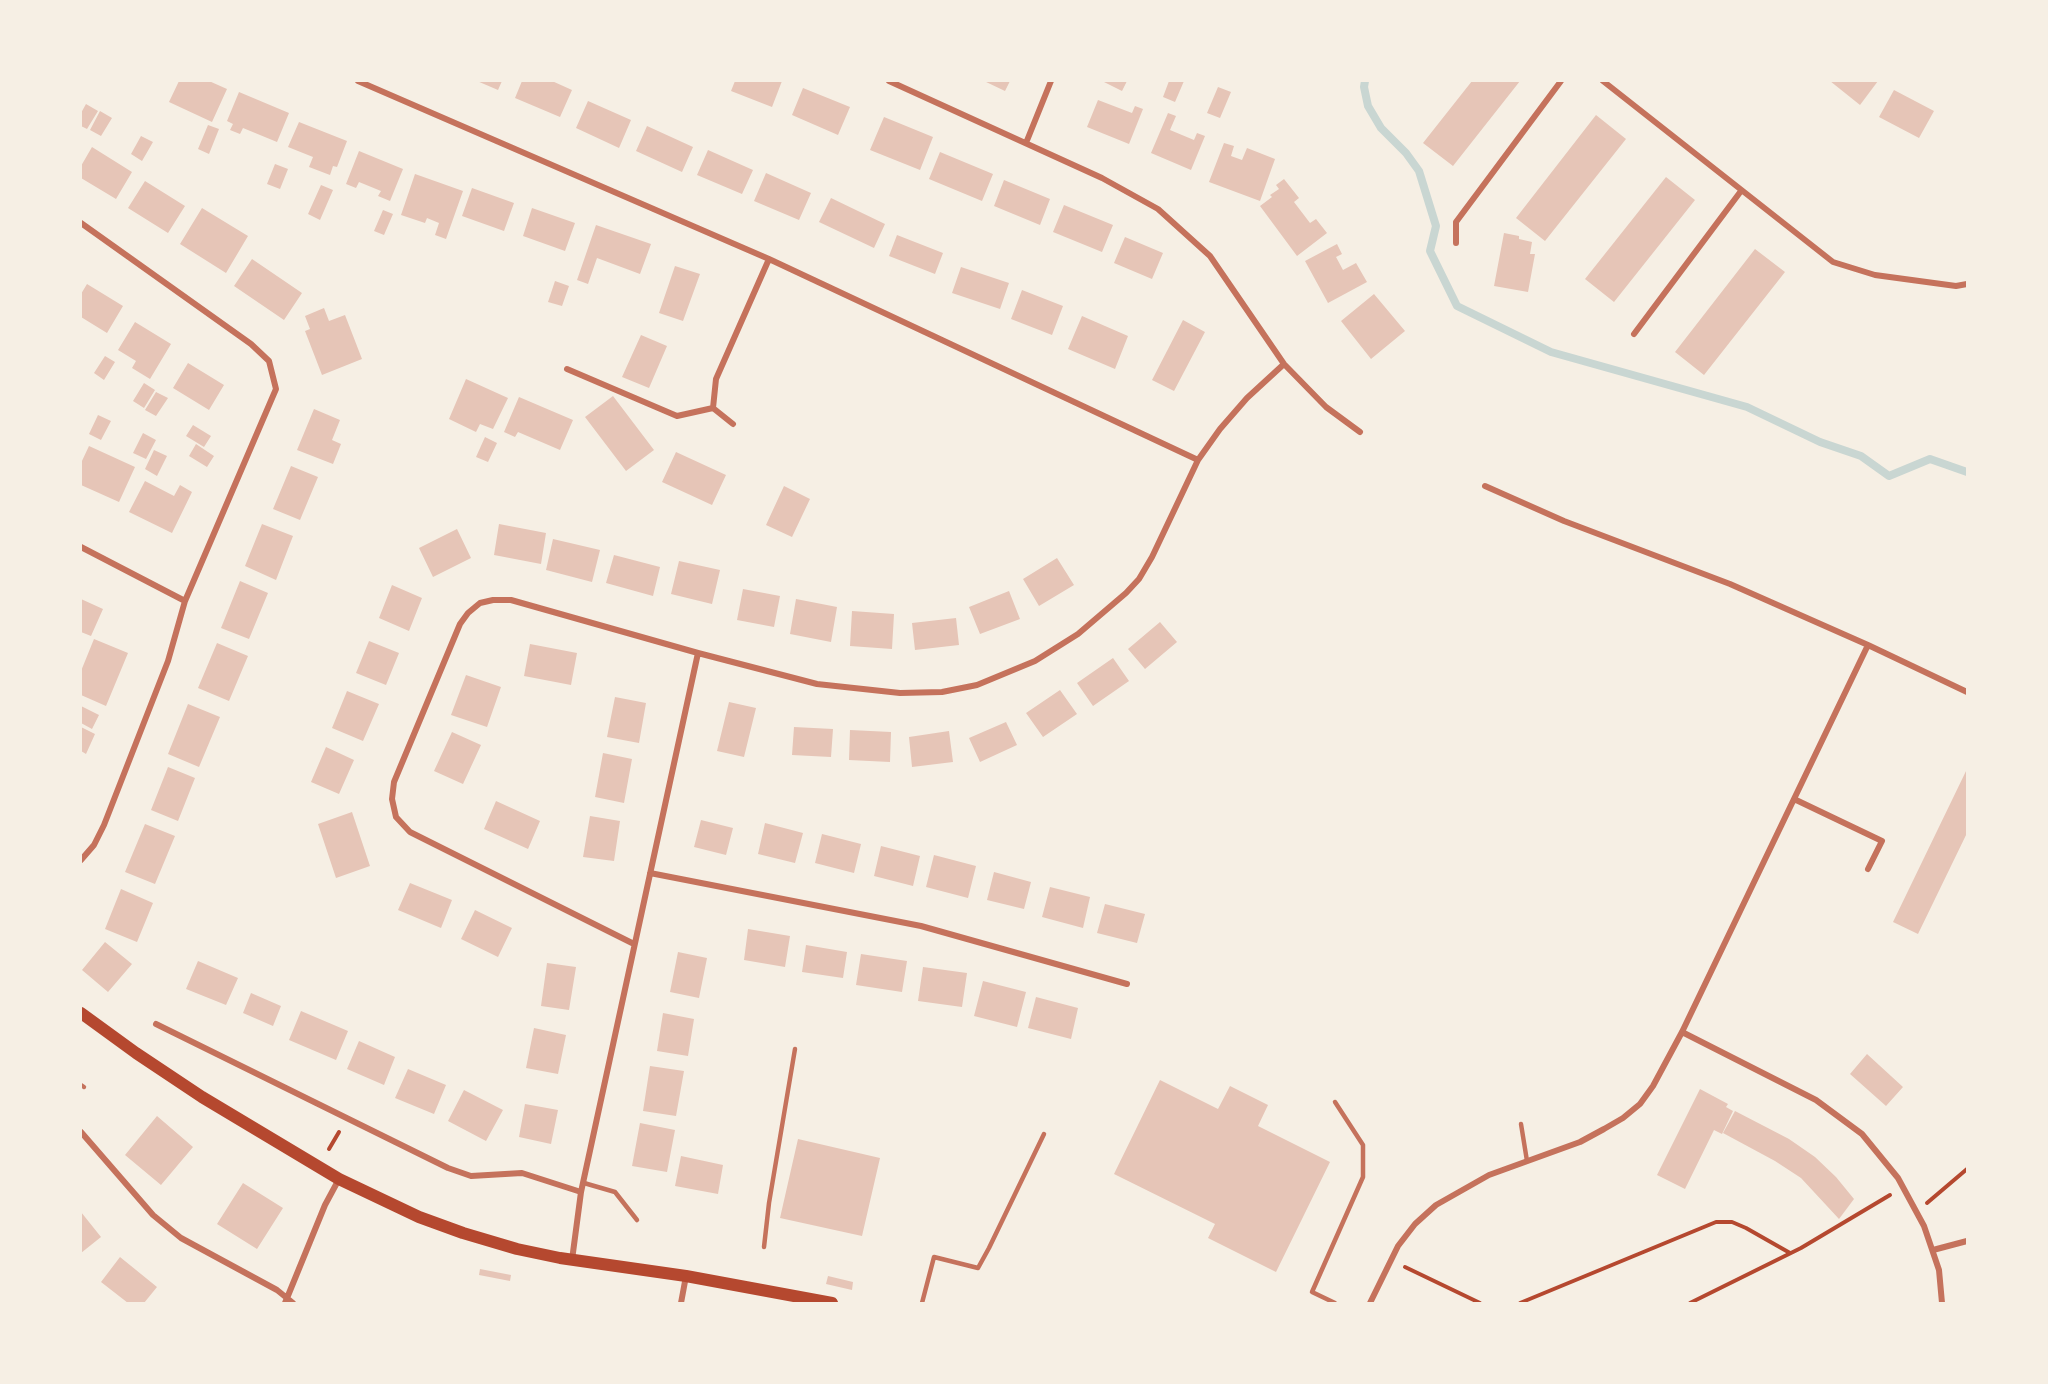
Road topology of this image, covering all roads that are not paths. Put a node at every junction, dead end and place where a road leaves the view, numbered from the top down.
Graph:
1 (358, 81) edge
2 (889, 81) edge
3 (1051, 81) edge
4 (1561, 81) edge
5 (1602, 81) edge
6 (1026, 143) junction
7 (1742, 190) junction
8 (81, 223) edge
9 (1456, 243) dead end
10 (769, 259) junction
11 (1967, 284) edge
12 (1634, 334) dead end
13 (1284, 364) junction
14 (567, 369) dead end
15 (713, 408) junction
16 (733, 424) dead end
17 (1360, 432) dead end
18 (1198, 460) junction
19 (1485, 486) dead end
20 (81, 546) edge
21 (185, 601) junction
22 (1868, 645) junction
23 (698, 653) junction
24 (1967, 692) edge
25 (1794, 799) junction
26 (81, 860) edge
27 (1868, 869) dead end
28 (650, 873) junction
29 (634, 944) junction
30 (1127, 984) dead end
31 (81, 1012) edge
32 (156, 1024) dead end
33 (1682, 1032) junction
34 (795, 1049) dead end
35 (1335, 1102) dead end
36 (1521, 1124) dead end
37 (81, 1132) edge
38 (1044, 1134) dead end
39 (1527, 1161) junction
40 (339, 1179) junction
41 (584, 1183) junction
42 (581, 1192) junction
43 (637, 1220) dead end
44 (1967, 1241) edge
45 (764, 1247) dead end
46 (1933, 1250) junction
47 (572, 1260) junction
48 (686, 1276) junction
49 (286, 1300) edge
50 (293, 1303) edge
51 (681, 1303) edge
52 (832, 1303) edge
53 (922, 1303) edge
54 (1335, 1303) edge
55 (1370, 1303) edge
56 (1942, 1303) edge

1 - 10 street
2 - 6 street
3 - 6 street
4 - 9 street
5 - 7 street
6 - 13 street
7 - 11 street
7 - 12 street
8 - 21 street
10 - 15 street
10 - 18 street
13 - 17 street
13 - 18 street
14 - 15 street
15 - 16 street
18 - 23 street
19 - 22 street
20 - 21 street
21 - 26 street
22 - 24 street
22 - 25 street
23 - 28 street
23 - 29 street
25 - 27 street
25 - 33 street
28 - 29 street
28 - 30 street
29 - 41 street
31 - 40 main road
32 - 42 street
33 - 39 street
33 - 46 street
34 - 45 lane
35 - 54 lane
36 - 39 lane
37 - 49 street
38 - 53 lane
39 - 55 street
40 - 47 main road
40 - 49 street
41 - 42 street
41 - 43 lane
42 - 47 street
44 - 46 street
46 - 56 street
47 - 48 main road
48 - 51 street
48 - 52 main road
49 - 50 street

